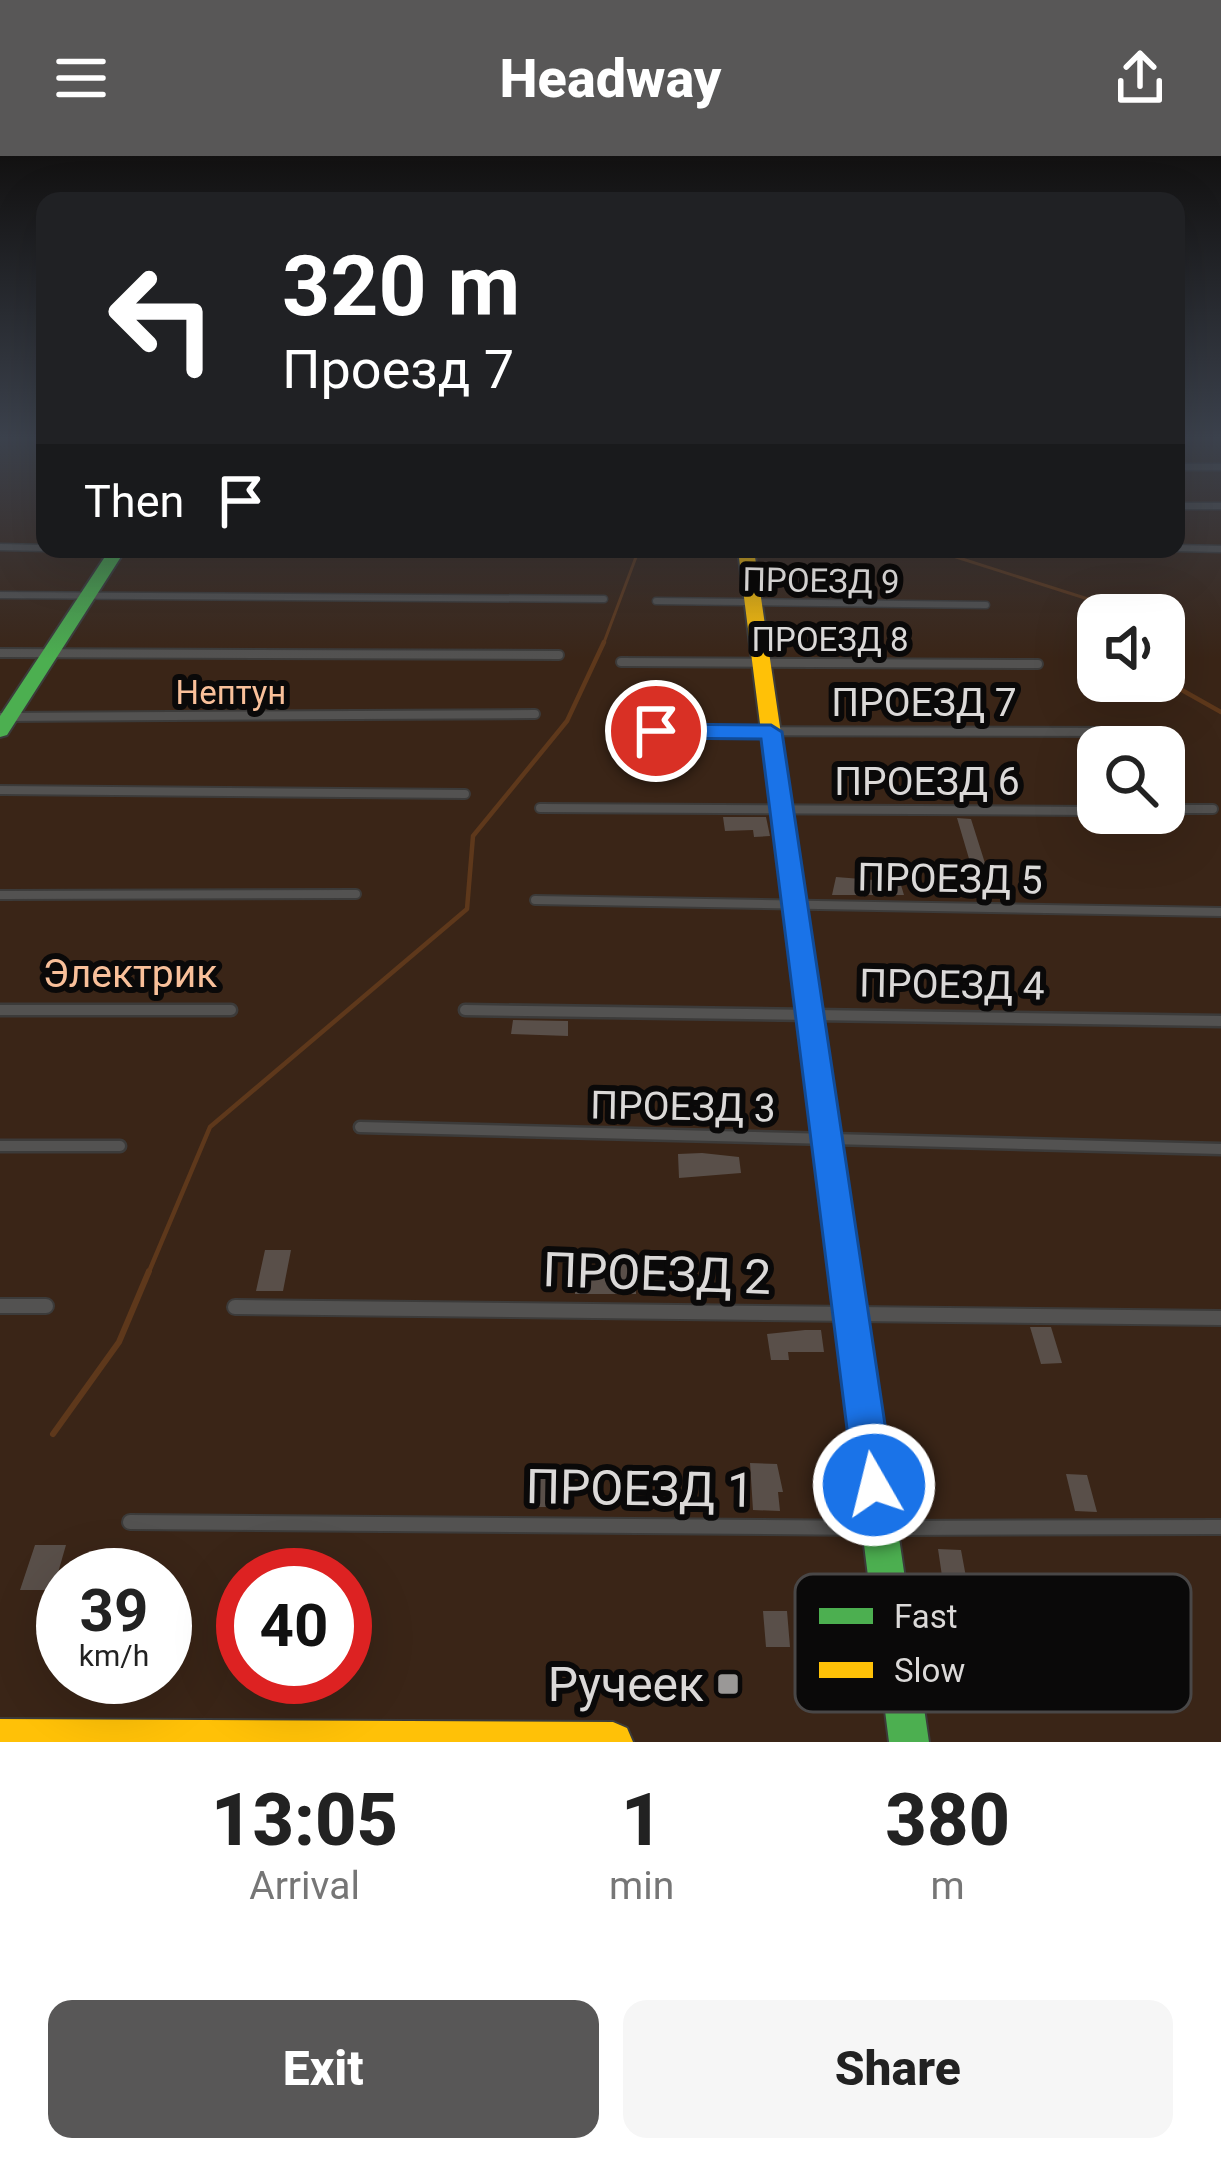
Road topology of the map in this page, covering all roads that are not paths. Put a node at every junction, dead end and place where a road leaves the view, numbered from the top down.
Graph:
1 (0, 548) edge
2 (36, 548) edge
3 (1185, 548) edge
4 (1221, 549) edge
5 (112, 558) edge
6 (747, 558) edge
7 (0, 595) edge
8 (87, 596) junction
9 (604, 599) dead end
10 (656, 601) dead end
11 (754, 603) junction
12 (986, 605) dead end
13 (0, 653) edge
14 (50, 653) junction
15 (559, 655) dead end
16 (621, 662) dead end
17 (762, 664) junction
18 (1038, 664) dead end
19 (536, 714) dead end
20 (3, 722) edge
21 (618, 731) dead end
22 (771, 732) junction
23 (1077, 732) edge
24 (0, 790) edge
25 (465, 794) dead end
26 (540, 808) dead end
27 (1213, 808) dead end
28 (1185, 809) edge
29 (782, 811) junction
30 (1077, 811) edge
31 (356, 894) dead end
32 (0, 895) edge
33 (535, 901) dead end
34 (795, 905) junction
35 (1221, 912) edge
36 (0, 1010) edge
37 (231, 1010) dead end
38 (465, 1010) dead end
39 (810, 1012) junction
40 (1221, 1022) edge
41 (360, 1127) dead end
42 (827, 1139) junction
43 (0, 1146) edge
44 (120, 1146) dead end
45 (1221, 1149) edge
46 (0, 1306) edge
47 (46, 1306) dead end
48 (235, 1307) dead end
49 (851, 1313) junction
50 (1221, 1318) edge
51 (130, 1522) dead end
52 (1221, 1527) edge
53 (880, 1528) junction
54 (886, 1574) edge
55 (905, 1712) edge
56 (0, 1739) edge
57 (142, 1741) edge
58 (434, 1742) edge
59 (614, 1742) edge
60 (909, 1742) edge

1 - 2 lane
3 - 4 lane
5 - 8 street
6 - 11 street
7 - 8 lane
8 - 9 lane
8 - 14 street
10 - 11 lane, ПРОЕЗД 9
11 - 12 lane, ПРОЕЗД 9
11 - 17 street
13 - 14 lane
14 - 15 lane
14 - 20 street
16 - 17 lane, ПРОЕЗД 8
17 - 18 lane, ПРОЕЗД 8
17 - 22 street
19 - 20 lane
21 - 22 lane, ПРОЕЗД 7
22 - 23 lane, ПРОЕЗД 7
22 - 29 street
24 - 25 lane
26 - 29 lane, ПРОЕЗД 6
27 - 28 lane
29 - 30 lane, ПРОЕЗД 6
29 - 34 street
31 - 32 lane
33 - 34 lane, ПРОЕЗД 5
34 - 35 lane, ПРОЕЗД 5
34 - 39 street
36 - 37 lane
38 - 39 lane, ПРОЕЗД 4
39 - 40 lane, ПРОЕЗД 4
39 - 42 street
41 - 42 lane, ПРОЕЗД 3
42 - 45 lane, ПРОЕЗД 3
42 - 49 street
43 - 44 lane
46 - 47 lane
48 - 49 lane, ПРОЕЗД 2
49 - 50 lane, ПРОЕЗД 2
49 - 53 street
51 - 53 lane, ПРОЕЗД 1
52 - 53 lane, ПРОЕЗД 1
53 - 54 street
55 - 60 street
56 - 57 street
57 - 58 street
58 - 59 street

